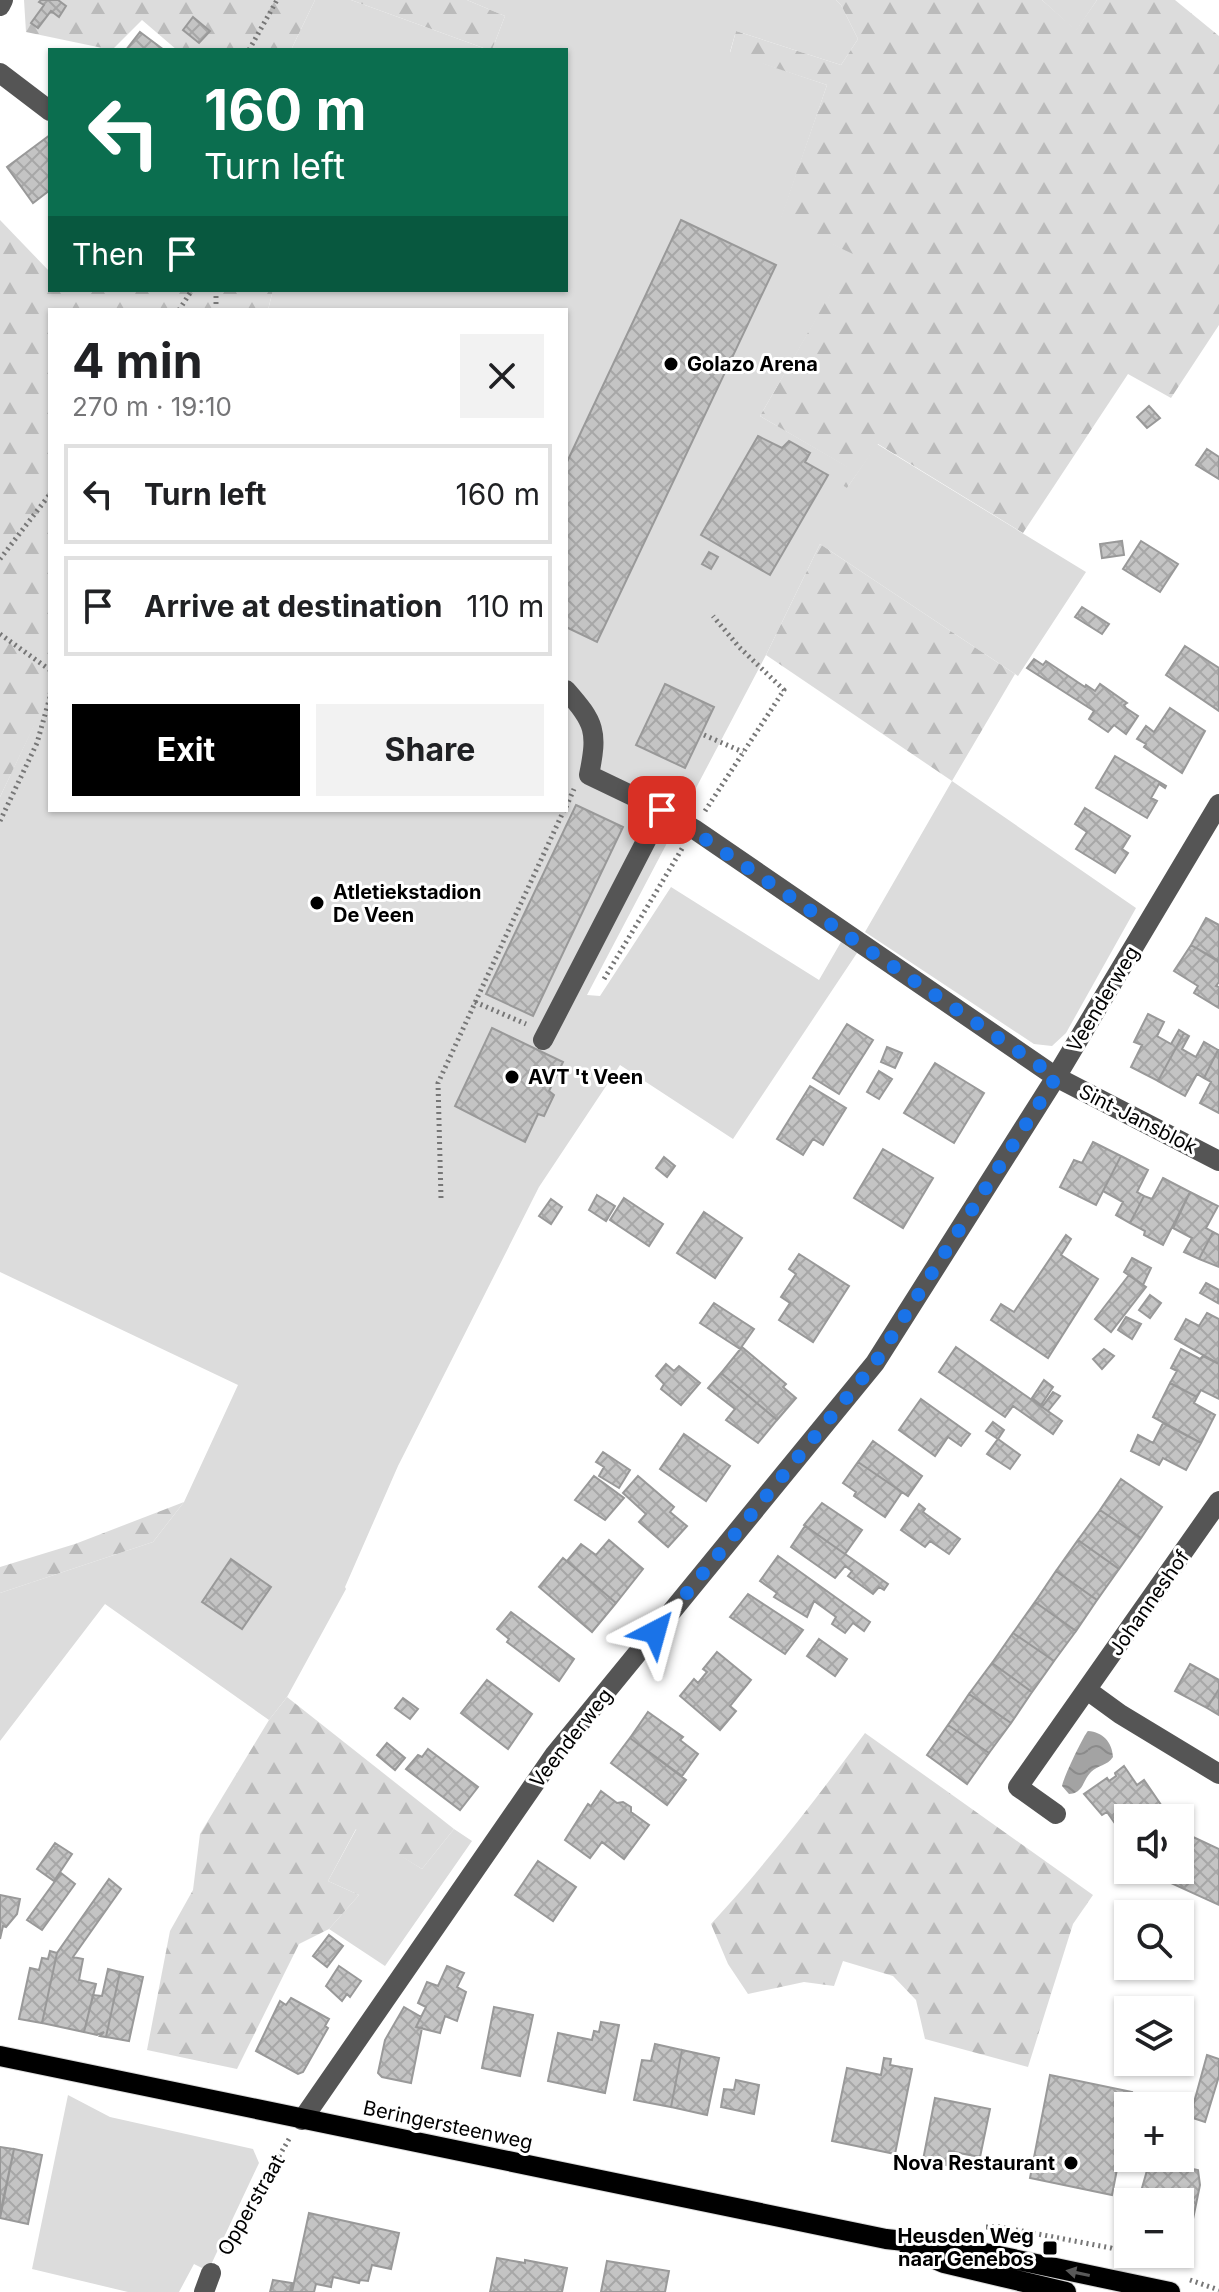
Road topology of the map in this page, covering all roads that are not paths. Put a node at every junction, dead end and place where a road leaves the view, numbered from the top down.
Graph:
1 (3, 0) edge
2 (0, 6) edge
3 (0, 73) edge
4 (48, 109) edge
5 (568, 692) edge
6 (1219, 804) edge
7 (662, 810) junction
8 (543, 1040) dead end
9 (1056, 1077) junction
10 (1219, 1161) edge
11 (1215, 1508) edge
12 (1087, 1690) junction
13 (1219, 1774) edge
14 (1056, 1814) dead end
15 (0, 2056) edge
16 (302, 2120) junction
17 (886, 2239) junction
18 (1066, 2292) edge
19 (1170, 2292) edge

1 - 2 street
3 - 4 street
5 - 7 street, Sint-Jansblok
6 - 9 street, Veenderweg
7 - 8 street
7 - 9 street, Sint-Jansblok
9 - 10 street, Sint-Jansblok
9 - 16 street, Veenderweg
11 - 12 street, Johanneshof
12 - 13 street
12 - 14 street, Johanneshof
15 - 16 main road, Beringersteenweg
16 - 17 main road, Beringersteenweg
17 - 18 main road, Beringersteenweg
19 -> 17 main road, Beringersteenweg

